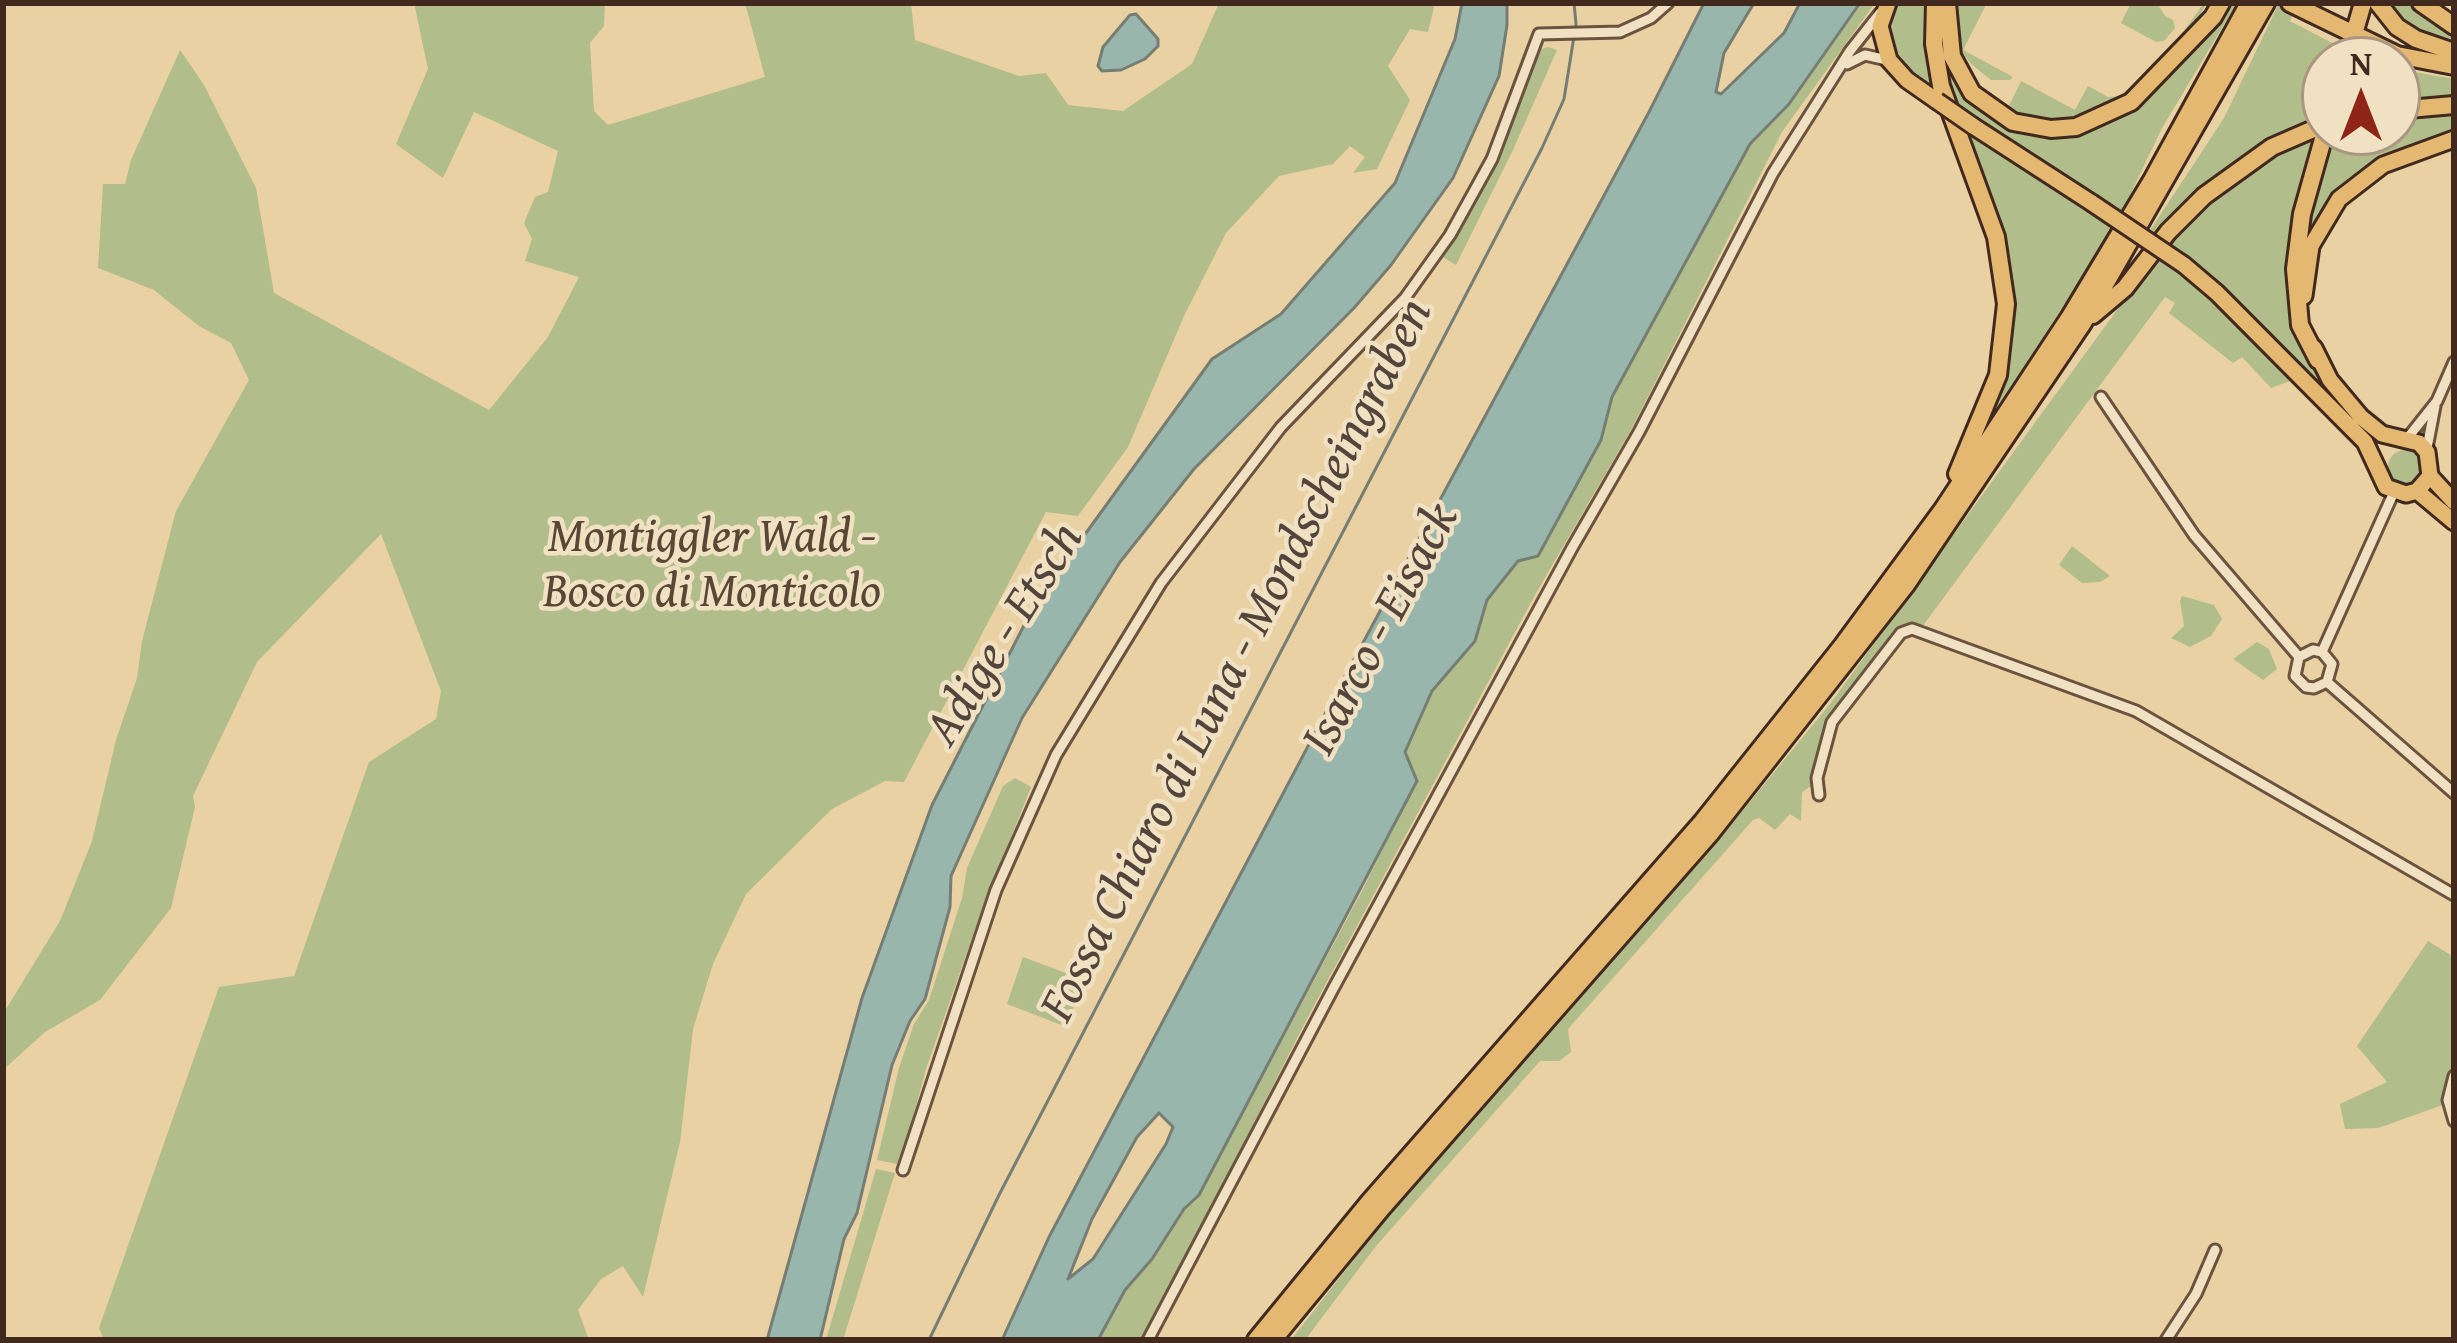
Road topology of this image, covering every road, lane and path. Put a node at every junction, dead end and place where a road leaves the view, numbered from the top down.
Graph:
1 (1668, 3) edge
2 (1935, 3) edge
3 (1947, 3) edge
4 (2221, 3) edge
5 (2249, 3) edge
6 (2266, 3) edge
7 (2290, 3) edge
8 (2363, 3) edge
9 (2378, 3) edge
10 (2421, 3) edge
11 (1886, 6) edge
12 (2318, 24) junction
13 (2454, 26) edge
14 (2356, 27) dead end
15 (2340, 36) edge
16 (2454, 52) edge
17 (1888, 60) junction
18 (2454, 66) edge
19 (1842, 67) junction
20 (2421, 70) edge
21 (2454, 77) edge
22 (2454, 105) edge
23 (2421, 108) edge
24 (2301, 137) edge
25 (2454, 139) edge
26 (2317, 156) edge
27 (2084, 323) junction
28 (2318, 360) junction
29 (2454, 362) edge
30 (2101, 398) dead end
31 (2437, 401) junction
32 (2401, 440) junction
33 (2427, 452) junction
34 (2378, 462) junction
35 (2430, 476) junction
36 (2417, 490) junction
37 (2394, 492) junction
38 (2454, 502) edge
39 (1943, 509) junction
40 (2454, 522) edge
41 (2322, 652) junction
42 (2299, 657) junction
43 (2327, 682) junction
44 (2454, 793) edge
45 (1819, 795) dead end
46 (2454, 895) edge
47 (2454, 1076) edge
48 (2454, 1121) edge
49 (903, 1170) dead end
50 (2215, 1250) dead end
51 (1148, 1340) edge
52 (1256, 1340) edge
53 (1273, 1340) edge
54 (2166, 1340) edge

1 - 49 street
2 - 39 highway
3 - 4 highway
5 - 39 highway
6 - 12 highway
6 - 27 highway
7 - 12 highway
8 - 14 highway
9 - 16 highway
10 - 13 highway
11 - 17 main road
11 - 19 street
12 - 15 highway
12 - 18 highway
17 - 19 street
17 - 34 main road, bridge
19 - 51 street
20 - 21 highway
22 - 23 highway
24 - 27 highway
25 - 28 main road
26 - 28 highway
27 - 53 highway
28 - 32 main road
29 - 31 street
30 - 42 street
31 - 32 street
31 - 33 street
32 - 33 main road
32 - 34 main road
33 - 35 main road
34 - 37 main road
35 - 36 main road
35 - 38 main road
36 - 37 main road
36 - 40 main road
37 - 41 street
39 - 52 highway
41 - 42 street
41 - 43 street
42 - 43 street
43 - 44 street
45 - 46 street
47 - 48 street
50 - 54 street

